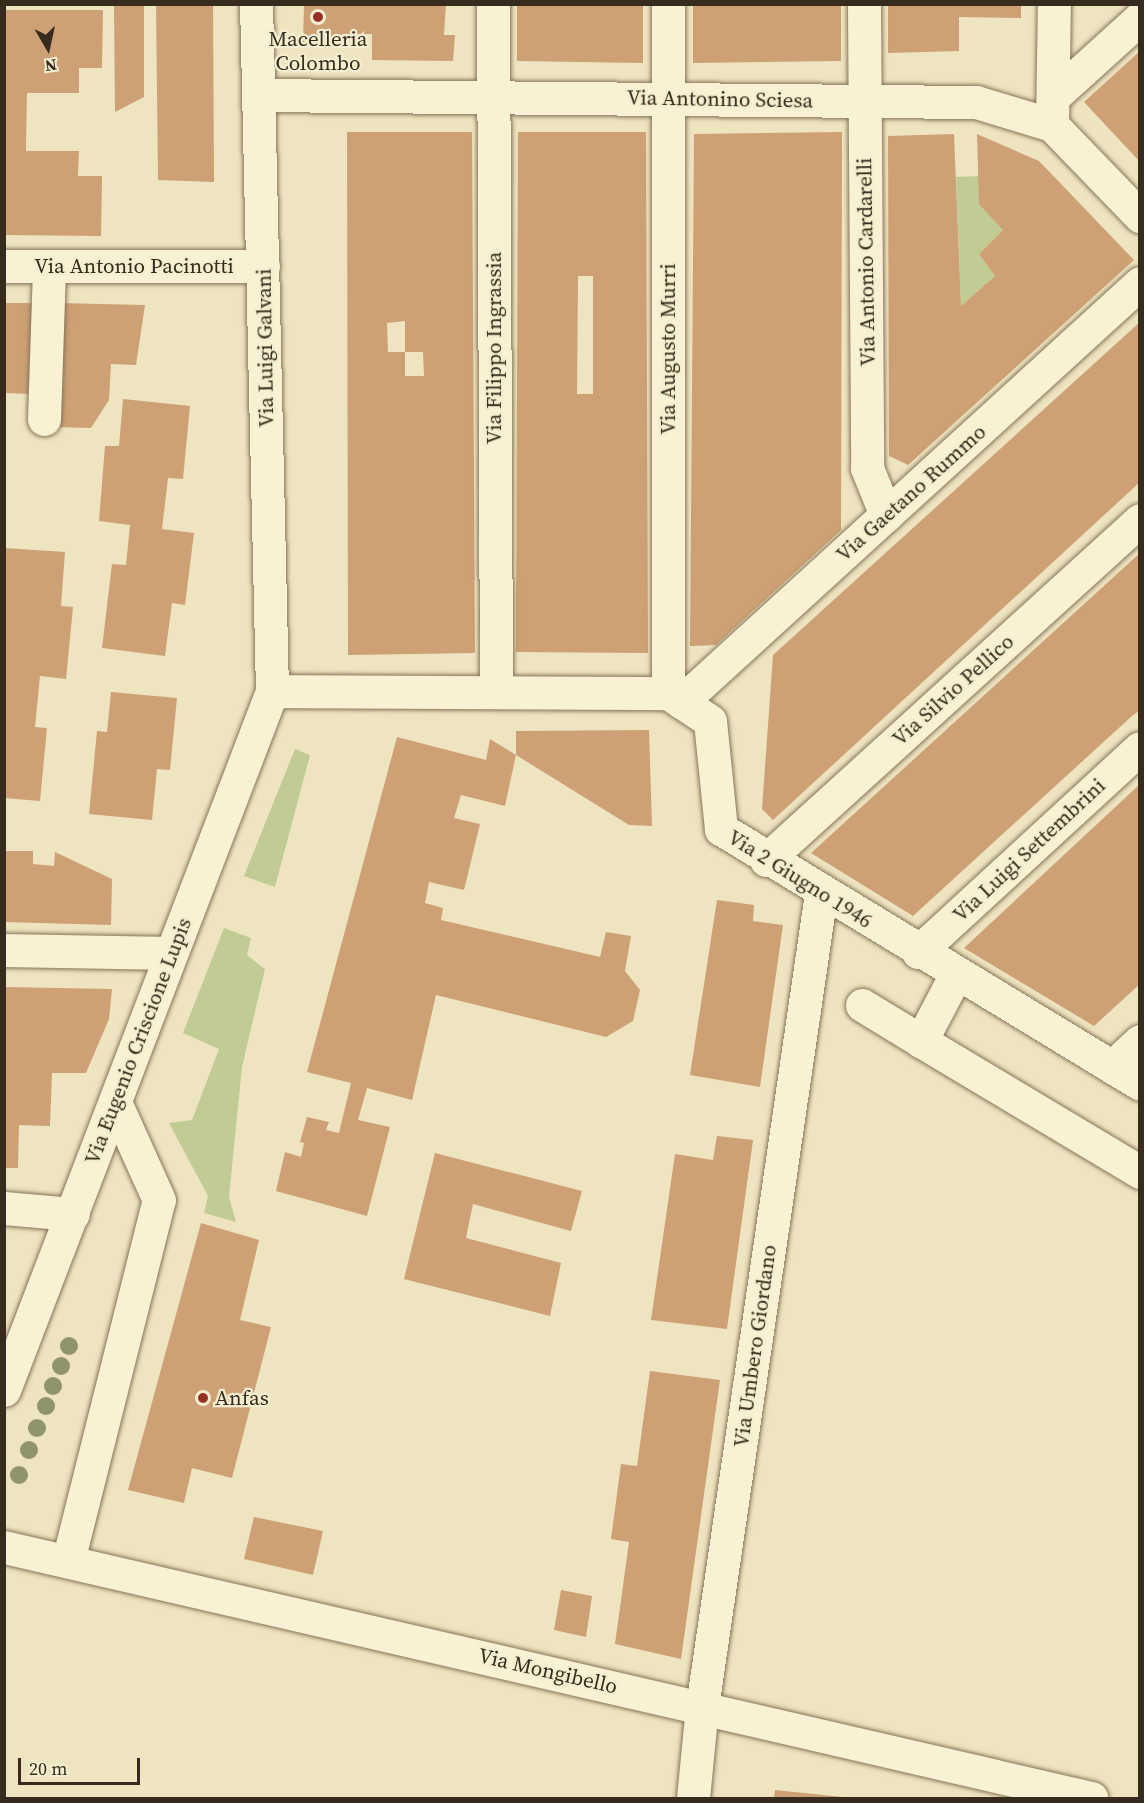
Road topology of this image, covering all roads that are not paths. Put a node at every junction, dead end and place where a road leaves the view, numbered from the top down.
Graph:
1 (256, 4) edge
2 (493, 4) edge
3 (668, 4) edge
4 (864, 4) edge
5 (1054, 4) edge
6 (1140, 18) edge
7 (258, 96) junction
8 (493, 97) junction
9 (668, 99) junction
10 (864, 100) junction
11 (1053, 111) junction
12 (1140, 216) edge
13 (4, 266) edge
14 (49, 266) junction
15 (263, 266) junction
16 (1140, 283) edge
17 (44, 419) dead end
18 (886, 515) junction
19 (1140, 520) edge
20 (272, 691) junction
21 (496, 691) junction
22 (675, 698) junction
23 (1140, 748) edge
24 (766, 860) junction
25 (821, 893) junction
26 (4, 950) edge
27 (918, 952) junction
28 (171, 953) junction
29 (956, 974) junction
30 (861, 1005) dead end
31 (921, 1041) junction
32 (1140, 1041) edge
33 (1112, 1067) junction
34 (1140, 1084) edge
35 (115, 1102) junction
36 (1140, 1172) edge
37 (4, 1208) edge
38 (73, 1214) junction
39 (4, 1390) edge
40 (4, 1548) edge
41 (68, 1561) junction
42 (702, 1707) junction
43 (693, 1798) edge
44 (1092, 1798) edge

1 - 7 street, Via Luigi Galvani
2 - 8 street, Via Filippo Ingrassia
3 - 9 street, Via Augusto Murri
4 - 10 street, Via Antonio Cardarelli
5 - 11 street
6 - 11 street
7 - 8 street, Via Antonino Sciesa
7 - 15 street, Via Luigi Galvani
8 - 9 street, Via Antonino Sciesa
8 - 21 street, Via Filippo Ingrassia
9 - 10 street, Via Antonino Sciesa
9 - 22 street, Via Augusto Murri
10 - 11 street, Via Antonino Sciesa
10 - 18 street, Via Antonio Cardarelli
11 - 12 street, Via Antonino Sciesa
13 - 14 street, Via Antonio Pacinotti
14 - 15 street, Via Antonio Pacinotti
14 - 17 street
15 - 20 street, Via Luigi Galvani
16 - 18 street, Via Gaetano Rummo
18 - 22 street, Via Gaetano Rummo
19 - 24 street, Via Silvio Pellico
20 - 21 street
20 - 28 street, Via Eugenio Criscione Lupis
21 - 22 street
22 - 24 street, Via 2 Giugno 1946
23 - 27 street, Via Luigi Settembrini
24 - 25 street, Via 2 Giugno 1946
25 - 27 street, Via 2 Giugno 1946
25 - 42 street, Via Umbero Giordano
26 - 28 street
27 - 29 street, Via 2 Giugno 1946
28 - 35 street, Via Eugenio Criscione Lupis
29 - 31 street
29 - 33 street, Via 2 Giugno 1946
30 - 31 street
31 - 36 street
32 - 33 street
33 - 34 street, Via 2 Giugno 1946
35 - 38 street, Via Eugenio Criscione Lupis
35 - 41 street
37 - 38 street
38 - 39 street, Via Eugenio Criscione Lupis
40 - 41 street, Via Mongibello
41 - 42 street, Via Mongibello
42 - 43 street, Via Umbero Giordano
42 - 44 street, Via Mongibello

